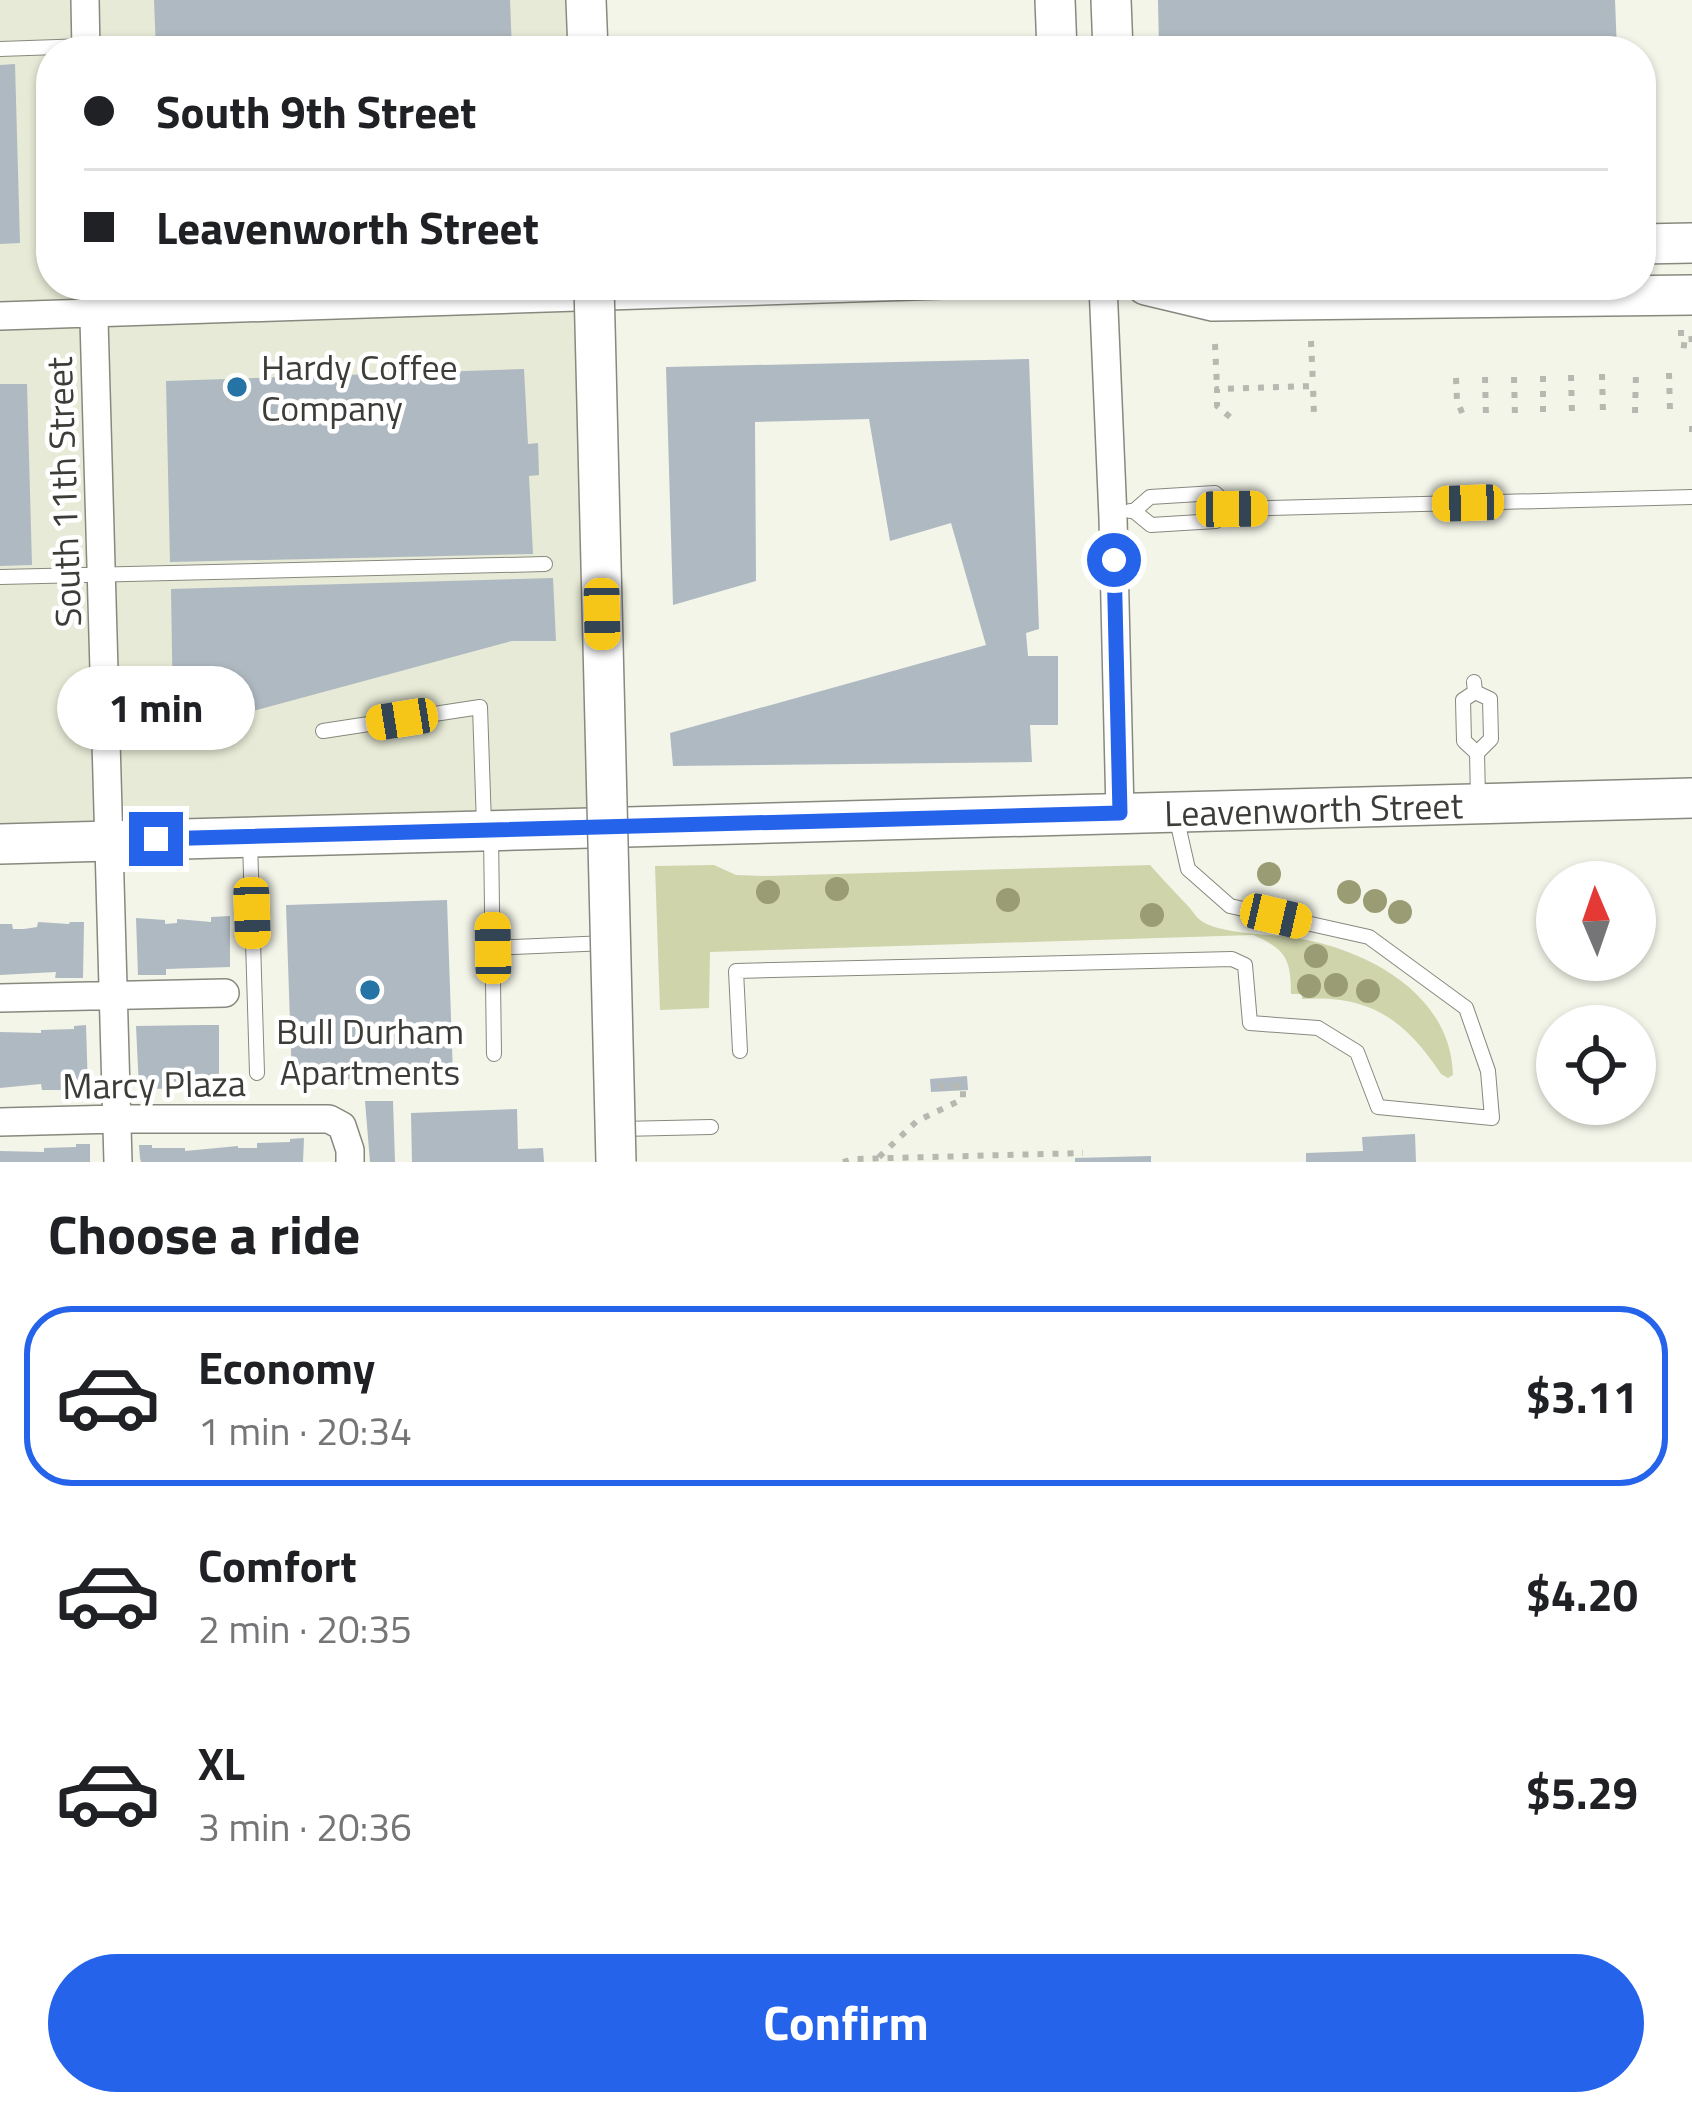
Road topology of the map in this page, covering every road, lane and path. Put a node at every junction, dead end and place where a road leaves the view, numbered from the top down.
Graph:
1 (85, 0) edge
2 (586, 0) edge
3 (1055, 0) edge
4 (1111, 0) edge
5 (86, 36) edge
6 (587, 36) edge
7 (1056, 36) edge
8 (1112, 36) edge
9 (0, 49) edge
10 (36, 49) edge
11 (1692, 243) edge
12 (1656, 244) edge
13 (88, 300) edge
14 (93, 300) edge
15 (594, 300) edge
16 (1104, 300) edge
17 (1209, 300) edge
18 (1687, 313) edge
19 (0, 316) edge
20 (1691, 331) edge
21 (1311, 341) dead end
22 (1215, 344) dead end
23 (1636, 373) dead end
24 (1670, 373) dead end
25 (1602, 374) dead end
26 (1571, 375) dead end
27 (1543, 376) dead end
28 (1485, 377) dead end
29 (1514, 377) dead end
30 (1456, 378) dead end
31 (1313, 386) junction
32 (1217, 388) junction
33 (1670, 411) dead end
34 (1635, 412) dead end
35 (1572, 414) dead end
36 (1603, 414) dead end
37 (1314, 415) dead end
38 (1543, 415) dead end
39 (1515, 416) dead end
40 (1230, 417) dead end
41 (1486, 417) dead end
42 (1464, 418) dead end
43 (1692, 496) edge
44 (1232, 509) junction
45 (1124, 511) junction
46 (545, 564) dead end
47 (101, 575) junction
48 (0, 577) edge
49 (323, 730) dead end
50 (1477, 753) junction
51 (1692, 797) edge
52 (1478, 803) junction
53 (1175, 812) junction
54 (1120, 813) junction
55 (488, 830) junction
56 (250, 837) junction
57 (109, 841) junction
58 (0, 844) edge
59 (610, 943) junction
60 (493, 948) junction
61 (225, 993) dead end
62 (112, 996) junction
63 (0, 998) edge
64 (740, 1051) dead end
65 (494, 1054) dead end
66 (257, 1073) dead end
67 (939, 1086) dead end
68 (117, 1119) junction
69 (0, 1123) edge
70 (711, 1127) dead end
71 (615, 1146) edge
72 (1083, 1154) dead end
73 (877, 1160) edge
74 (118, 1162) edge
75 (350, 1162) edge
76 (843, 1162) edge

1 - 5 street
2 - 6 street
3 - 7 street
4 - 8 street
9 - 10 lane
11 - 12 street
13 - 19 street
14 - 47 street, South 11th Street
15 - 59 street, bridge
16 - 45 street
17 - 18 street
18 - 20 path
21 - 31 path
22 - 32 path
23 - 34 path
24 - 33 path
25 - 36 path
26 - 35 path
27 - 38 path
28 - 41 path
29 - 39 path
30 - 42 path
31 - 32 path
31 - 37 path
32 - 40 path
43 - 44 lane
44 - 45 lane
44 - 45 lane
45 - 54 street
46 - 47 lane
47 - 48 lane
47 - 57 street, South 11th Street
49 - 55 lane
50 - 50 lane
50 - 52 lane
51 - 52 street, Leavenworth Street
52 - 53 street, Leavenworth Street
53 - 54 street, Leavenworth Street
53 - 64 lane
54 - 55 street, Leavenworth Street
55 - 56 street, Leavenworth Street
55 - 60 lane
56 - 57 street, Leavenworth Street
56 - 66 lane
57 - 58 street, Leavenworth Street
57 - 62 street, South 11th Street
59 - 60 lane
59 - 71 street, bridge
60 - 65 lane
61 - 62 street
62 - 63 street
62 - 68 street, South 11th Street
67 - 73 path
68 - 69 street, Marcy Plaza
68 - 74 street, South 11th Street
68 - 75 street, Marcy Plaza
70 - 71 lane
72 - 73 path
73 - 76 path

